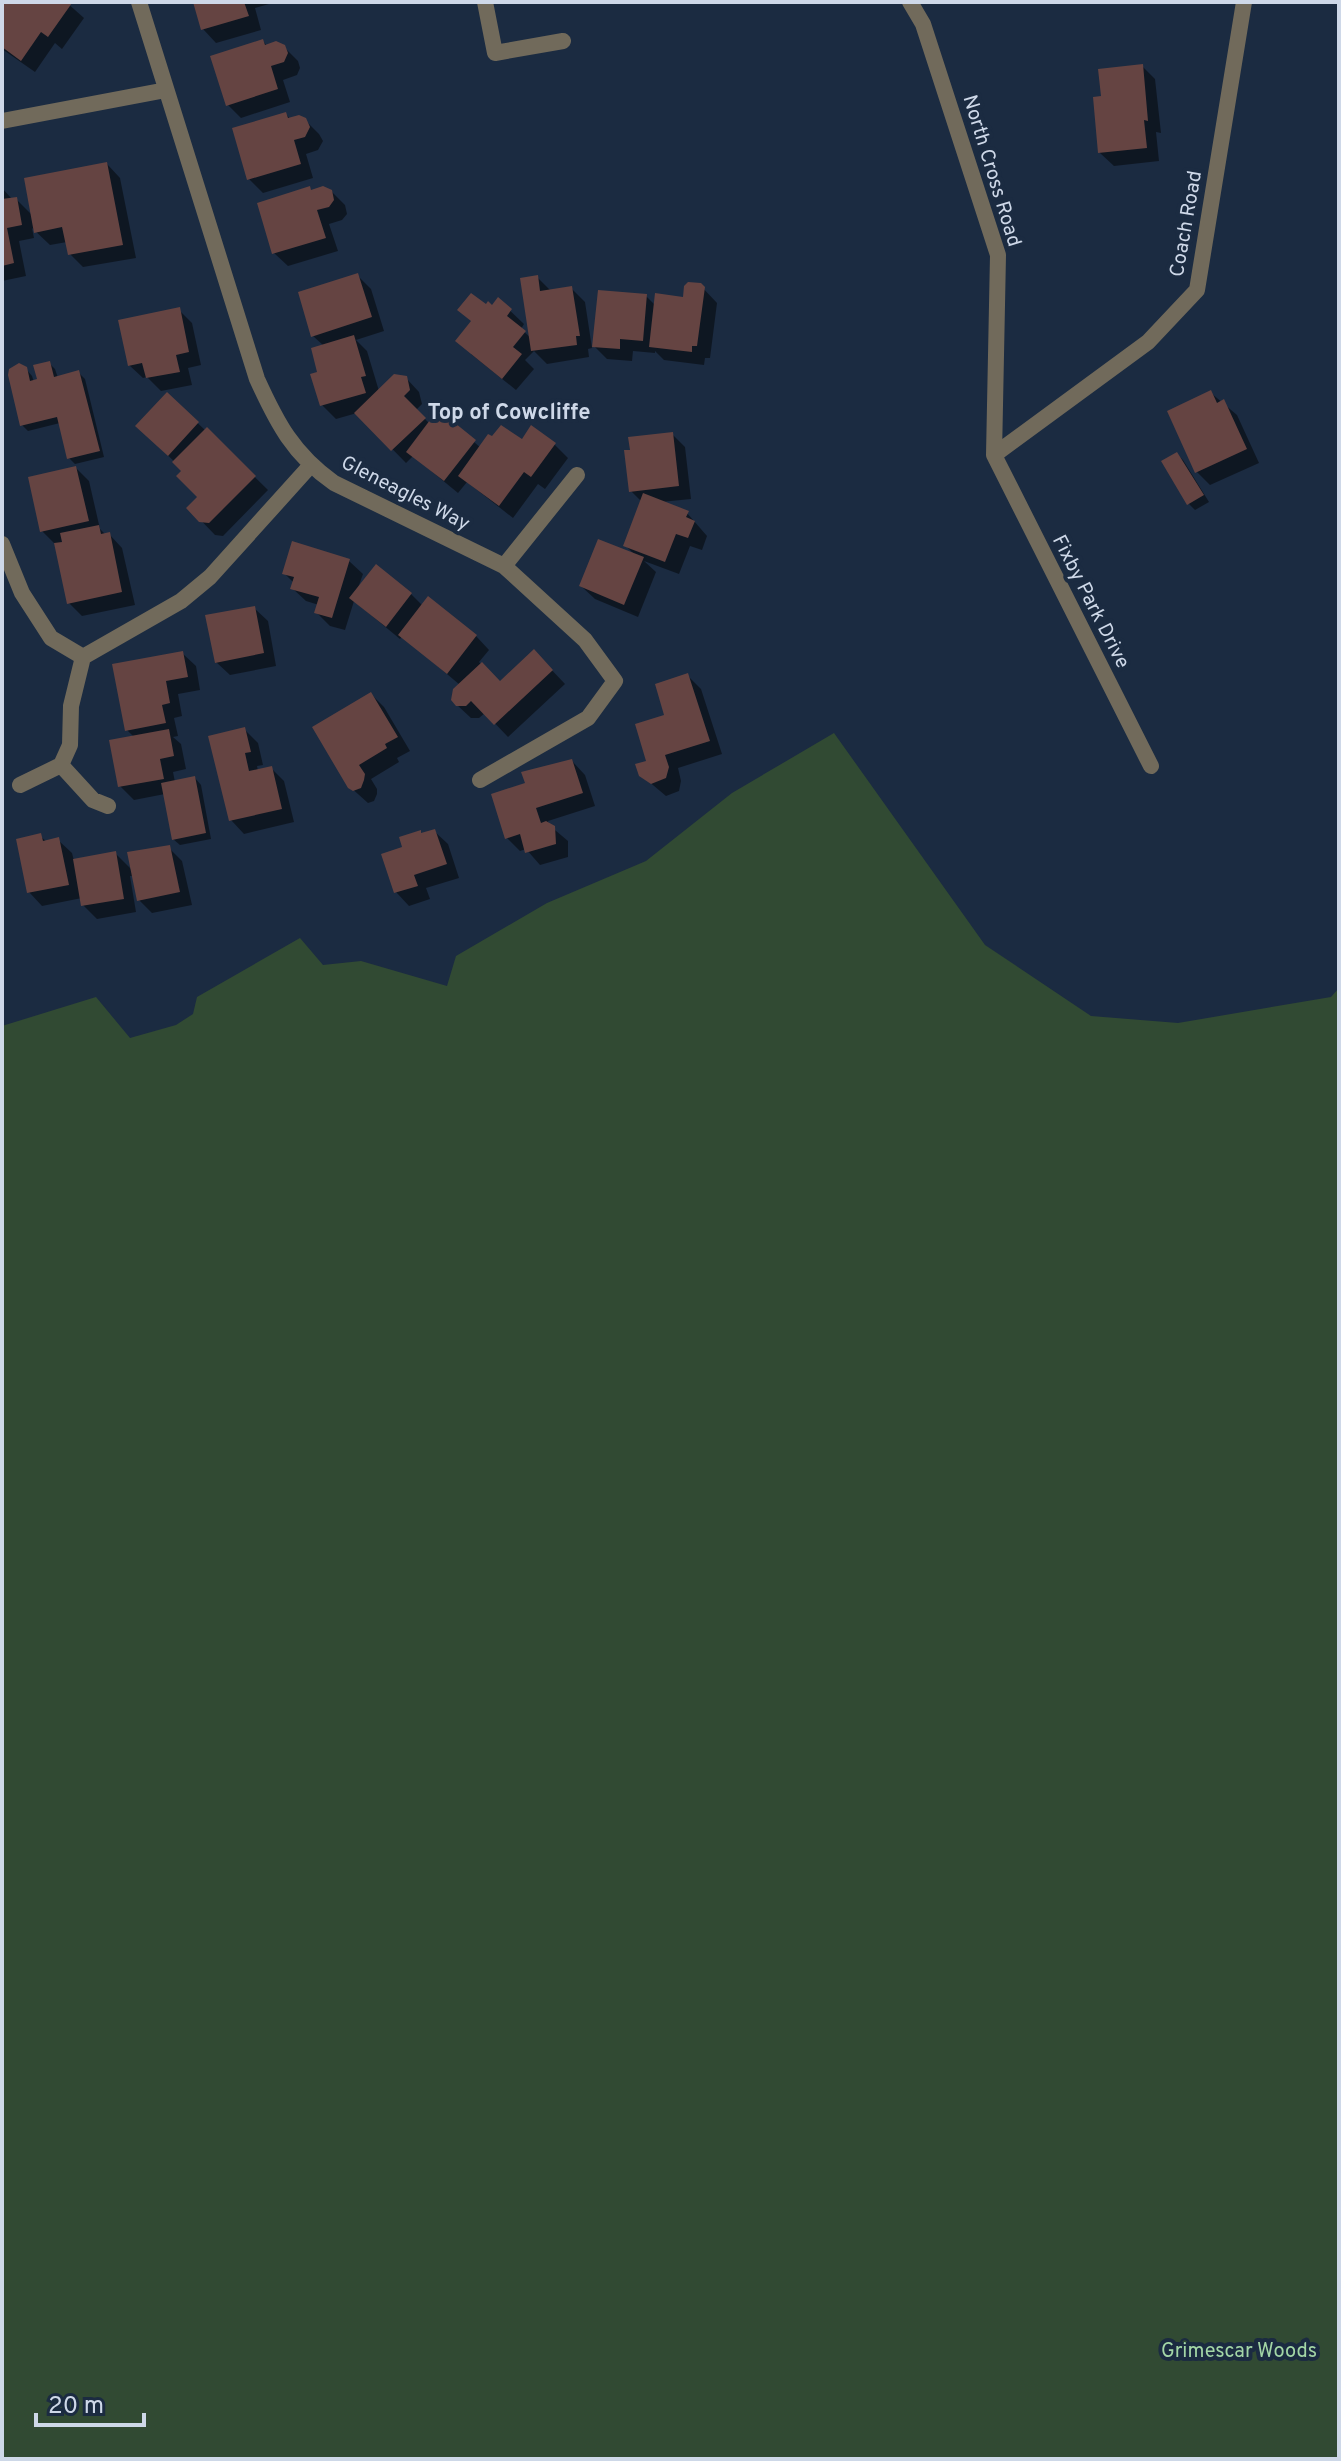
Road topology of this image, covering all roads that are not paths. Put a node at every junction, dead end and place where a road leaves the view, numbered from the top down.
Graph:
1 (139, 2) edge
2 (485, 2) edge
3 (910, 2) edge
4 (1244, 2) edge
5 (563, 41) dead end
6 (166, 90) junction
7 (2, 121) edge
8 (994, 455) junction
9 (310, 466) junction
10 (577, 475) dead end
11 (2, 544) edge
12 (504, 566) junction
13 (83, 657) junction
14 (61, 765) junction
15 (1151, 766) dead end
16 (480, 780) dead end
17 (20, 785) dead end
18 (108, 806) dead end

1 - 6 street, Gleneagles Way
2 - 5 street
3 - 8 street, North Cross Road
4 - 8 street, Coach Road
6 - 7 street
6 - 9 street, Gleneagles Way
8 - 15 street, Fixby Park Drive
9 - 12 street, Gleneagles Way
9 - 13 street
10 - 12 street
11 - 13 street
12 - 16 street, Gleneagles Way
13 - 14 street
14 - 17 street
14 - 18 street

